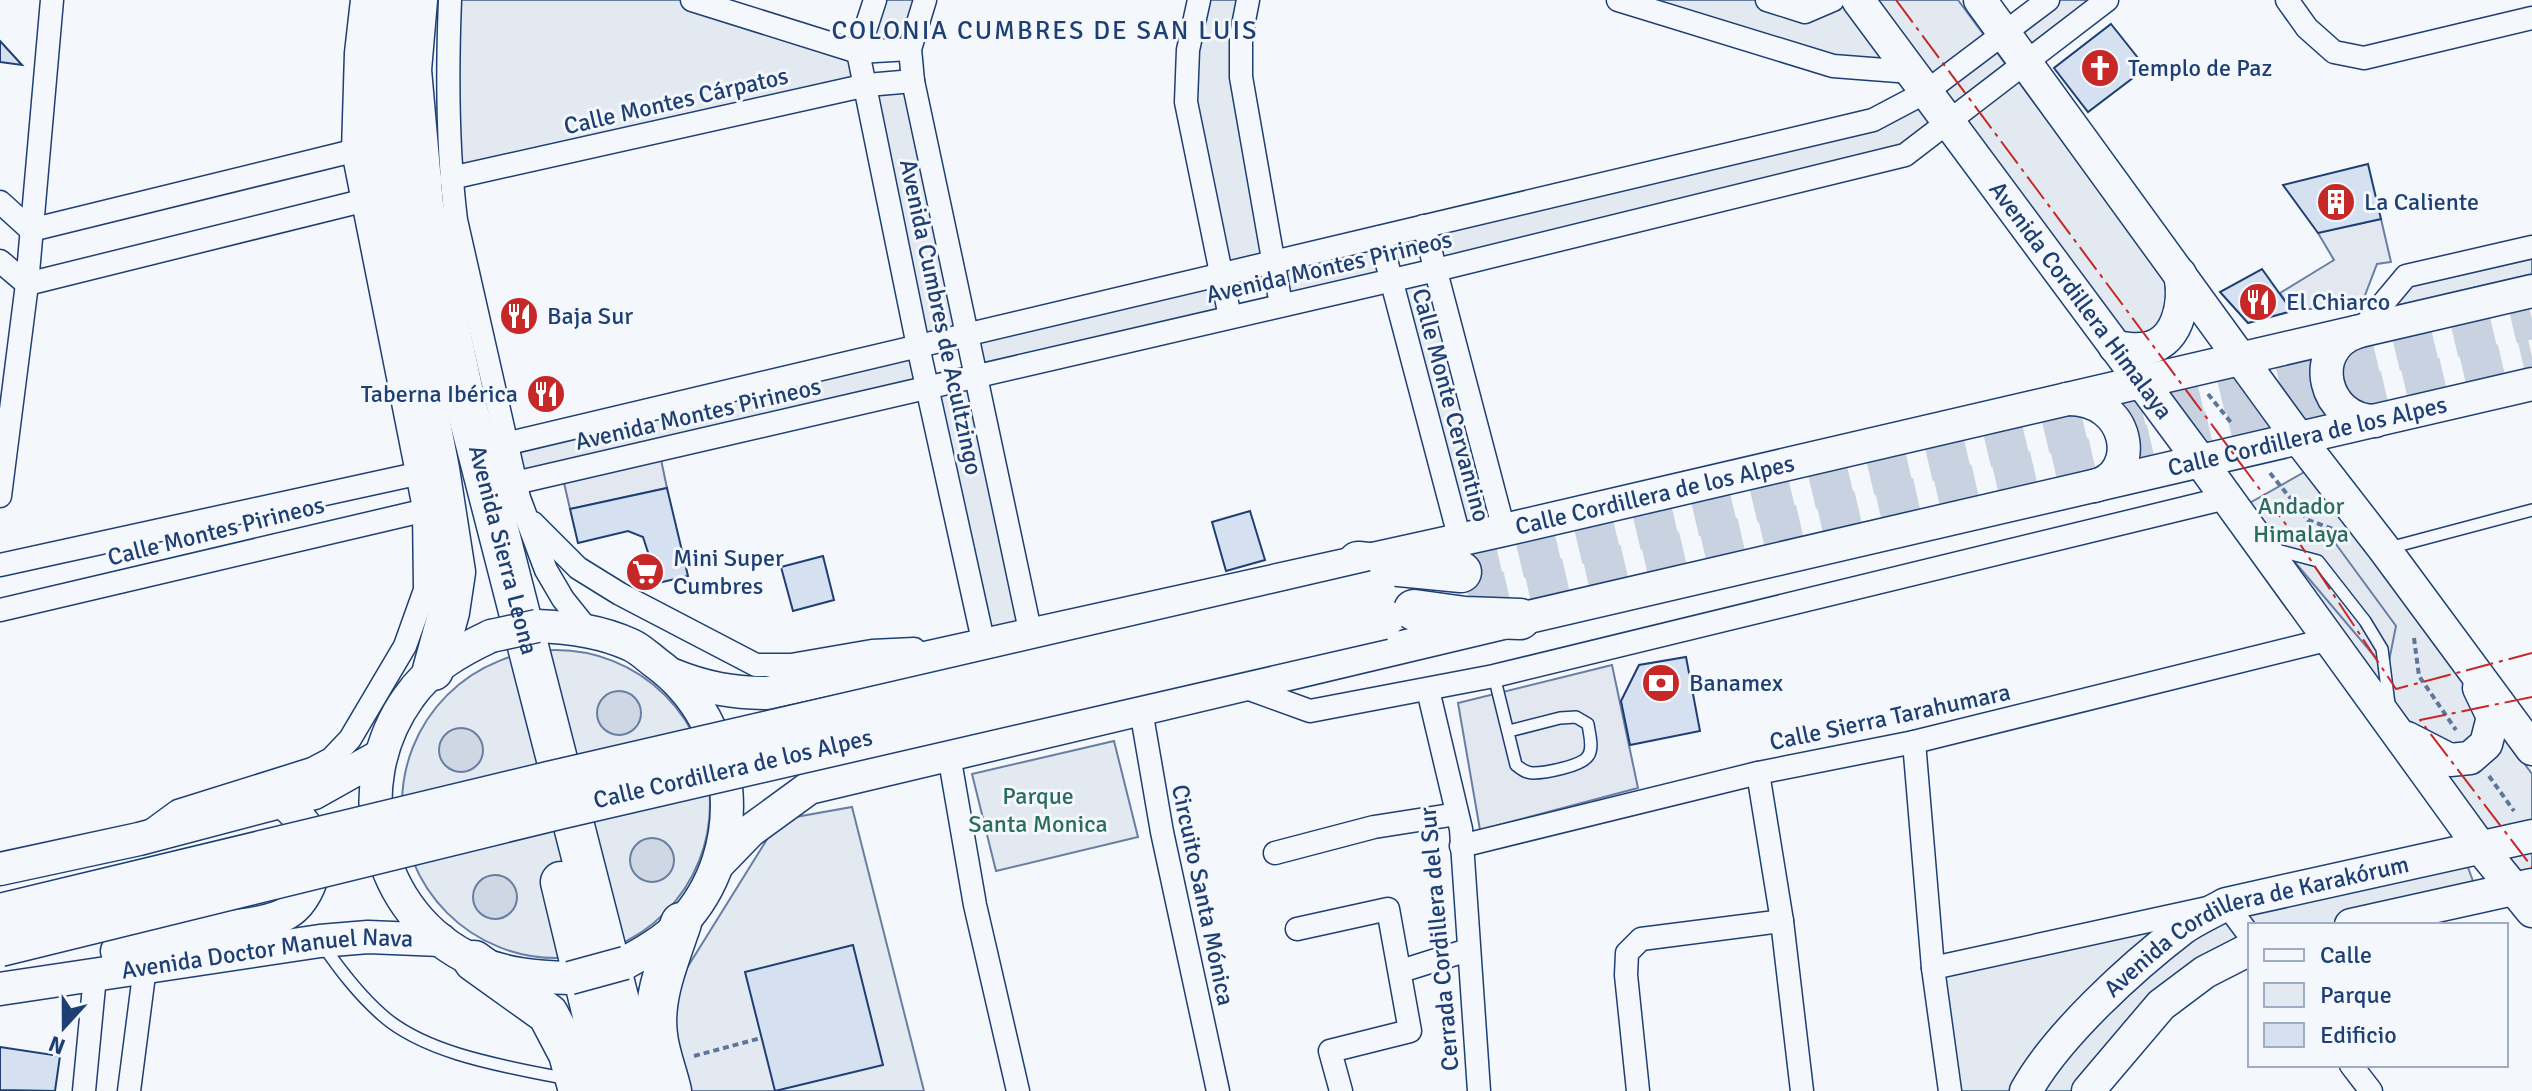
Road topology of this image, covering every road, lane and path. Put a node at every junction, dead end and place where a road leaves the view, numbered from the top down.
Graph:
1 (52, 0) edge
2 (362, 0) edge
3 (383, 0) edge
4 (398, 0) edge
5 (417, 0) edge
6 (450, 0) edge
7 (692, 0) edge
8 (875, 0) edge
9 (925, 0) edge
10 (1199, 0) edge
11 (1248, 0) edge
12 (1618, 0) edge
13 (1767, 0) edge
14 (1833, 0) edge
15 (1858, 0) edge
16 (1980, 0) edge
17 (2048, 0) edge
18 (2107, 0) edge
19 (2287, 0) edge
20 (2532, 18) edge
21 (2004, 33) junction
22 (910, 49) junction
23 (858, 52) junction
24 (2026, 61) junction
25 (913, 81) junction
26 (1919, 82) junction
27 (867, 85) junction
28 (1948, 122) junction
29 (417, 140) junction
30 (353, 151) junction
31 (451, 178) junction
32 (362, 201) junction
33 (0, 202) edge
34 (456, 220) junction
35 (1424, 226) junction
36 (31, 230) junction
37 (1380, 237) junction
38 (2532, 247) edge
39 (0, 261) edge
40 (1274, 262) junction
41 (400, 270) junction
42 (1436, 270) junction
43 (1221, 274) junction
44 (2180, 274) junction
45 (1392, 280) junction
46 (27, 284) junction
47 (2532, 291) edge
48 (1281, 305) junction
49 (1230, 317) junction
50 (2360, 331) junction
51 (965, 335) junction
52 (918, 346) junction
53 (2115, 347) junction
54 (2241, 358) junction
55 (396, 361) junction
56 (975, 377) junction
57 (2140, 381) junction
58 (2532, 384) edge
59 (928, 388) junction
60 (2058, 399) junction
61 (429, 416) junction
62 (2375, 421) junction
63 (2299, 439) junction
64 (505, 444) junction
65 (2201, 462) junction
66 (2091, 487) junction
67 (432, 489) junction
68 (517, 491) junction
69 (0, 496) edge
70 (2212, 501) junction
71 (2532, 510) edge
72 (1504, 530) junction
73 (2261, 545) junction
74 (2385, 550) junction
75 (0, 565) edge
76 (1463, 571) junction
77 (1382, 596) junction
78 (0, 610) edge
79 (1520, 619) junction
80 (587, 629) junction
81 (1031, 635) junction
82 (2330, 639) junction
83 (984, 645) junction
84 (950, 653) junction
85 (2463, 656) junction
86 (433, 670) junction
87 (673, 675) junction
88 (1494, 676) junction
89 (1241, 686) junction
90 (1428, 690) junction
91 (767, 693) junction
92 (1141, 710) junction
93 (2396, 728) junction
94 (1509, 731) junction
95 (1914, 742) junction
96 (2532, 749) edge
97 (949, 755) junction
98 (380, 756) junction
99 (1758, 773) junction
100 (809, 788) junction
101 (283, 802) junction
102 (1457, 814) junction
103 (2532, 836) edge
104 (139, 839) junction
105 (1461, 846) junction
106 (2480, 847) junction
107 (1275, 853) dead end
108 (718, 864) junction
109 (0, 869) edge
110 (2526, 895) edge
111 (2226, 904) junction
112 (0, 914) edge
113 (1782, 921) junction
114 (681, 923) junction
115 (2363, 923) edge
116 (1297, 929) dead end
117 (2248, 933) edge
118 (441, 940) junction
119 (320, 941) junction
120 (0, 946) edge
121 (1468, 950) junction
122 (2248, 950) edge
123 (474, 961) junction
124 (145, 967) junction
125 (1933, 968) junction
126 (1401, 971) junction
127 (95, 976) junction
128 (11, 987) edge
129 (761, 1038) dead end
130 (2353, 1067) edge
131 (659, 1082) edge
132 (589, 1088) edge
133 (84, 1091) edge
134 (129, 1091) edge
135 (1018, 1091) edge
136 (1218, 1091) edge
137 (1341, 1091) edge
138 (1479, 1091) edge
139 (1638, 1091) edge
140 (1802, 1091) edge
141 (1950, 1091) edge
142 (2026, 1091) edge
143 (2088, 1091) edge
144 (2371, 1091) edge

1 - 36 street
2 - 30 street
3 - 41 highway
4 - 132 highway, Avenida Sierra Leona
5 - 29 highway, Avenida Sierra Leona
6 - 31 street, Avenida Sierra Leona
7 - 23 street
8 - 23 street
9 - 22 street, Avenida Cumbres de Acultzingo
10 - 43 street
11 - 40 street
12 - 26 street
13 - 14 street
15 - 26 main road, Avenida Cordillera Himalaya
16 - 21 main road
17 - 21 street, Avenida Montes Pirineos
18 - 24 street, Avenida Montes Pirineos
19 - 20 street
21 - 24 main road
21 - 26 street, Avenida Montes Pirineos
22 - 23 street
22 - 25 street, Avenida Cumbres de Acultzingo
23 - 27 street, Avenida Cumbres de Acultzingo
24 - 28 street, Avenida Montes Pirineos
24 - 44 main road
25 - 27 street, Calle Montes Cárpatos
25 - 51 street, Avenida Cumbres de Acultzingo
26 - 28 main road, Avenida Cordillera Himalaya
26 - 35 street, Avenida Montes Pirineos
27 - 31 street, Calle Montes Cárpatos
27 - 52 street, Avenida Cumbres de Acultzingo
28 - 42 street, Avenida Montes Pirineos
28 - 53 main road, Avenida Cordillera Himalaya
29 - 34 highway
29 - 131 highway, Avenida Sierra Leona
30 - 32 street
30 - 36 street
31 - 34 street, Avenida Sierra Leona
32 - 46 street
32 - 55 street
33 - 36 street
34 - 64 street, Avenida Sierra Leona
35 - 37 street, Avenida Montes Pirineos
35 - 42 street, Calle Monte Cervantino
36 - 46 street
37 - 40 street, Avenida Montes Pirineos
37 - 45 street, Calle Monte Cervantino
38 - 50 street
39 - 46 street
40 - 43 street, Avenida Montes Pirineos
40 - 48 street
41 - 55 highway
41 - 61 highway
42 - 45 street, Avenida Montes Pirineos
42 - 72 street, Calle Monte Cervantino
43 - 49 street
43 - 51 street, Avenida Montes Pirineos
44 - 53 main road
44 - 54 main road
45 - 48 street, Avenida Montes Pirineos
45 - 76 street, Calle Monte Cervantino
46 - 69 street
47 - 50 main road, Calle Cordillera de los Alpes
48 - 49 street, Avenida Montes Pirineos
49 - 56 street, Avenida Montes Pirineos
50 - 54 main road, Calle Cordillera de los Alpes
50 - 62 main road
51 - 52 street, Avenida Montes Pirineos
51 - 56 street, Avenida Cumbres de Acultzingo
52 - 59 street, Avenida Cumbres de Acultzingo
52 - 64 street, Avenida Montes Pirineos
53 - 57 main road, Avenida Cordillera Himalaya
54 - 57 main road, Calle Cordillera de los Alpes
54 - 63 main road
55 - 61 highway
55 - 67 street
56 - 59 street, Avenida Montes Pirineos
56 - 81 street, Avenida Cumbres de Acultzingo
57 - 60 main road, Calle Cordillera de los Alpes
57 - 65 main road, Avenida Cordillera Himalaya
58 - 62 main road, Calle Cordillera de los Alpes
59 - 68 street, Avenida Montes Pirineos
59 - 83 street, Avenida Cumbres de Acultzingo
60 - 66 main road
60 - 72 main road, Calle Cordillera de los Alpes
61 - 67 highway
62 - 63 main road, Calle Cordillera de los Alpes
63 - 65 main road, Calle Cordillera de los Alpes
63 - 74 main road
64 - 68 street, Avenida Sierra Leona
65 - 66 main road, Calle Cordillera de los Alpes
65 - 70 main road, Avenida Cordillera Himalaya
66 - 79 main road, Calle Cordillera de los Alpes
67 - 75 street, Calle Montes Pirineos
67 - 78 street, Calle Montes Pirineos
67 - 86 highway
67 - 104 street
68 - 80 street, Avenida Sierra Leona
68 - 84 street, Calle Cordillera de los Alpes
70 - 73 main road, Avenida Cordillera Himalaya
70 - 88 street, Calle Cordillera de los Alpes
71 - 74 lane
72 - 76 main road, Calle Cordillera de los Alpes
73 - 82 main road, Avenida Cordillera Himalaya
73 - 93 lane
74 - 85 main road
76 - 77 highway, Calle Cordillera de los Alpes
77 - 79 highway
77 - 81 main road, Calle Cordillera de los Alpes
77 - 112 highway, Calle Cordillera de los Alpes, bridge
77 - 120 highway, Calle Cordillera de los Alpes, bridge
79 - 89 main road, Calle Cordillera de los Alpes
80 - 86 main road, bridge
80 - 87 main road
81 - 83 main road, Calle Cordillera de los Alpes
82 - 93 main road, Avenida Cordillera Himalaya
82 - 95 street, Calle Sierra Tarahumara
83 - 84 main road, Calle Cordillera de los Alpes
84 - 91 main road, Calle Cordillera de los Alpes
85 - 93 main road
85 - 96 main road
86 - 98 main road
87 - 91 main road, Calle Cordillera de los Alpes
87 - 108 main road
88 - 90 street, Calle Cordillera de los Alpes
88 - 94 lane
89 - 90 street, Calle Cordillera de los Alpes
89 - 92 main road, Calle Cordillera de los Alpes
90 - 102 street, Cerrada Cordillera del Sur
91 - 100 main road
92 - 97 main road, Calle Cordillera de los Alpes
92 - 136 street, Circuito Santa Mónica
93 - 106 main road, Avenida Cordillera Himalaya
94 - 94 lane
95 - 99 street, Calle Sierra Tarahumara
95 - 125 street
97 - 100 main road, Calle Cordillera de los Alpes
97 - 135 street
98 - 101 main road
98 - 118 main road
99 - 105 street, Calle Sierra Tarahumara
99 - 113 street
100 - 108 main road, Calle Cordillera de los Alpes
101 - 104 main road
101 - 128 main road
102 - 105 street, Cerrada Cordillera del Sur
102 - 107 street
103 - 106 main road, Avenida Cordillera de Karakórum
104 - 109 main road
105 - 121 street, Cerrada Cordillera del Sur
106 - 110 main road, Avenida Cordillera Himalaya
106 - 111 main road, Avenida Cordillera de Karakórum
108 - 114 main road
110 - 115 main road, Avenida Cordillera de Karakórum
111 - 117 street
111 - 125 street
111 - 142 main road, Avenida Cordillera de Karakórum
113 - 139 street
113 - 140 street
114 - 123 main road, bridge
114 - 131 highway
116 - 126 street
118 - 119 main road, Avenida Doctor Manuel Nava
118 - 123 main road
119 - 124 main road, Avenida Doctor Manuel Nava
119 - 132 lane
121 - 126 street
121 - 138 street, Cerrada Cordillera del Sur
122 - 143 main road, Avenida Cordillera de Karakórum
123 - 132 highway
124 - 127 main road, Avenida Doctor Manuel Nava
124 - 134 street
125 - 141 street
126 - 137 street
127 - 128 main road, Avenida Doctor Manuel Nava
127 - 133 street
129 - 131 path
130 - 144 street

